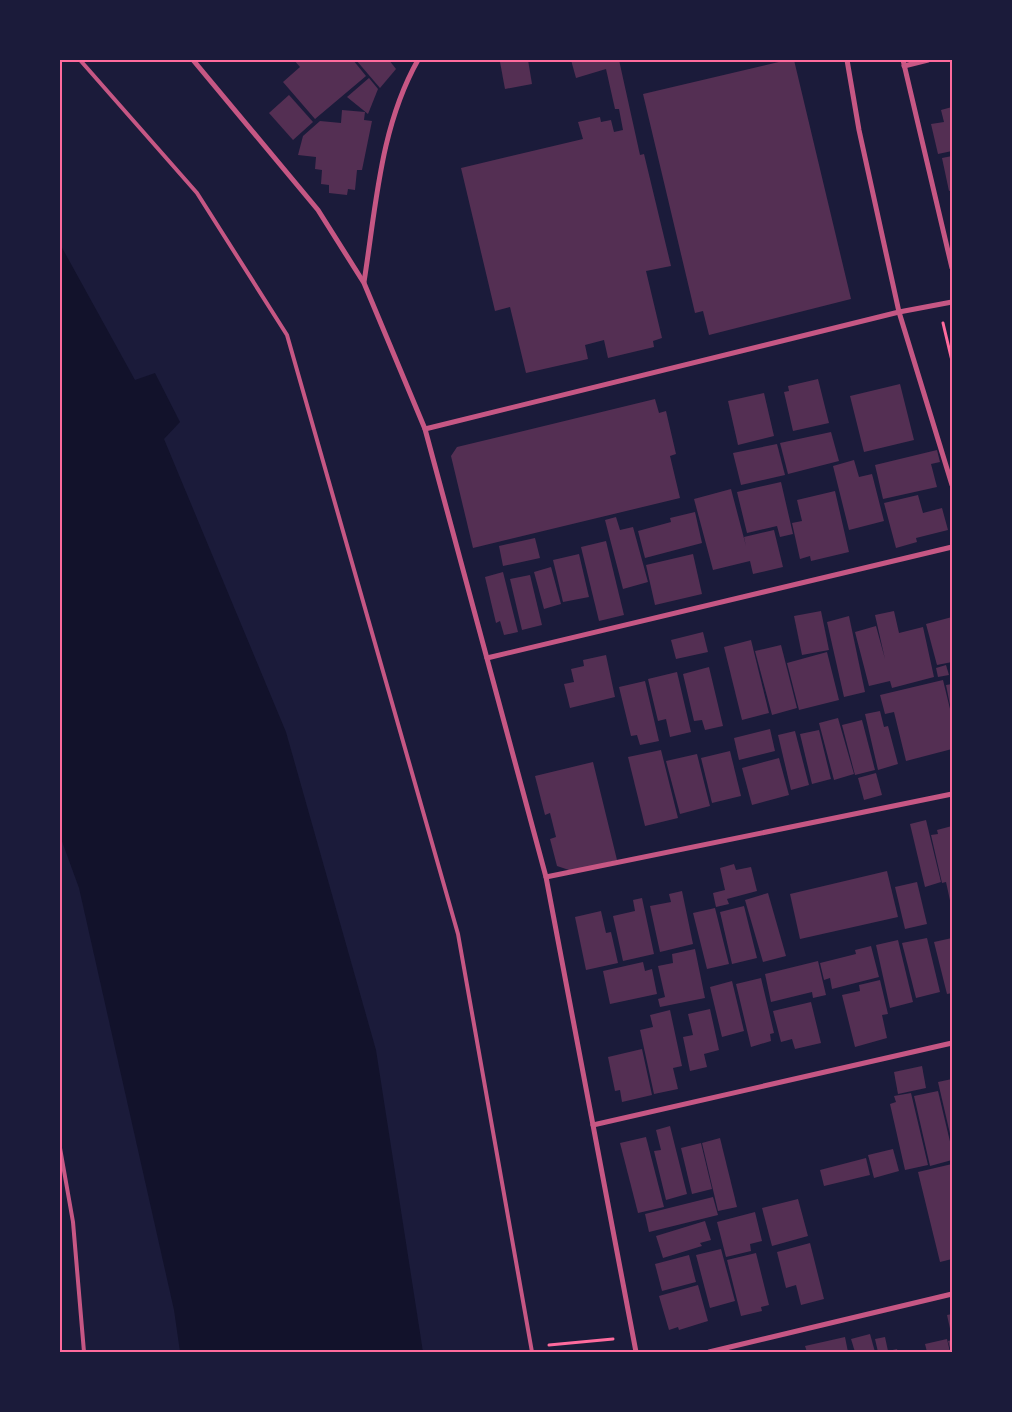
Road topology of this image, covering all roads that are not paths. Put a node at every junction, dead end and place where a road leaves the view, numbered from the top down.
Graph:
1 (80, 60) edge
2 (193, 60) edge
3 (418, 60) edge
4 (847, 60) edge
5 (928, 60) edge
6 (904, 63) edge
7 (952, 268) edge
8 (364, 283) junction
9 (952, 302) edge
10 (899, 312) junction
11 (424, 429) junction
12 (952, 485) edge
13 (952, 547) edge
14 (487, 658) junction
15 (952, 794) edge
16 (546, 877) junction
17 (952, 1043) edge
18 (592, 1125) junction
19 (60, 1148) edge
20 (952, 1294) edge
21 (531, 1350) edge
22 (84, 1352) edge
23 (636, 1352) edge
24 (709, 1352) edge

1 - 21 lane
2 - 8 street
3 - 8 street
4 - 10 street
5 - 6 street
6 - 7 street
8 - 11 street
9 - 10 street
10 - 11 street
10 - 12 street
11 - 14 street
13 - 14 street
14 - 16 street
15 - 16 street
16 - 18 street
17 - 18 street
18 - 23 street
19 - 22 lane
20 - 24 street

